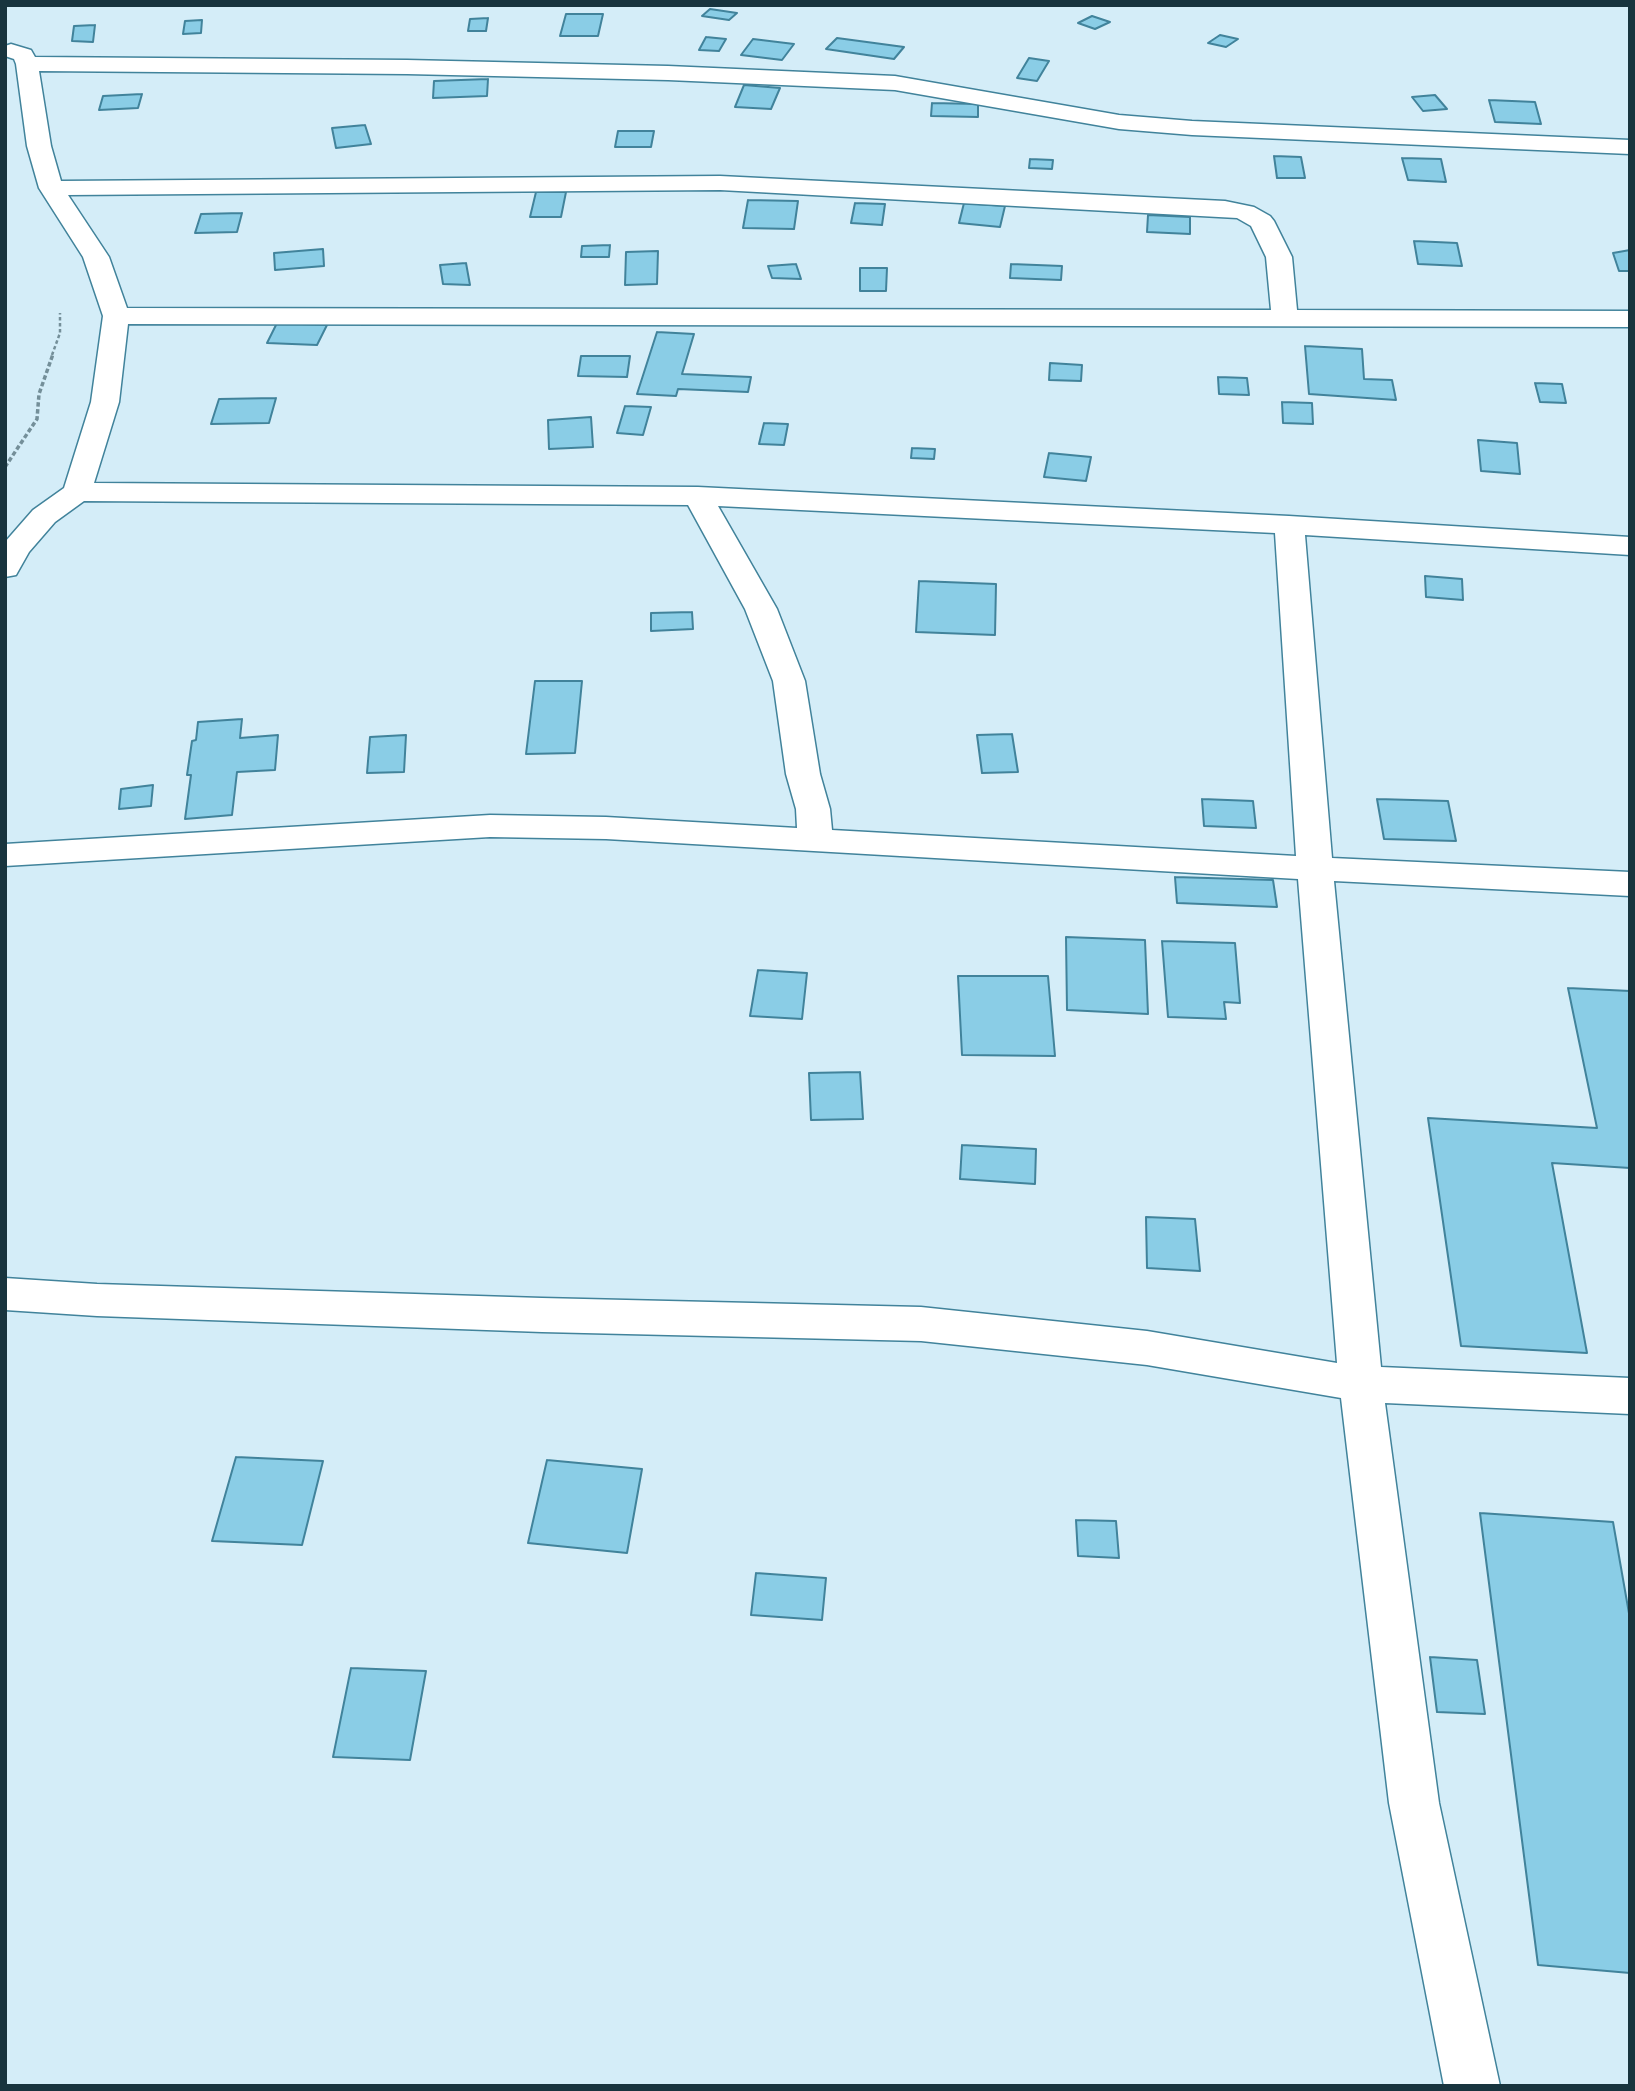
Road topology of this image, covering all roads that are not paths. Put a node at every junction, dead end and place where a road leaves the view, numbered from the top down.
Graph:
1 (5, 49) edge
2 (27, 64) junction
3 (1630, 147) edge
4 (51, 188) junction
5 (116, 316) junction
6 (1630, 319) edge
7 (1285, 320) junction
8 (77, 492) junction
9 (698, 496) junction
10 (1289, 525) junction
11 (1630, 546) edge
12 (5, 568) edge
13 (816, 842) junction
14 (5, 855) edge
15 (1315, 869) junction
16 (1630, 884) edge
17 (5, 1294) edge
18 (1361, 1384) junction
19 (1630, 1396) edge
20 (1472, 2086) edge

1 - 2 street
2 - 3 street
2 - 4 street
4 - 5 street
4 - 7 street
5 - 7 street
5 - 8 street
6 - 7 street
8 - 9 street
8 - 12 street
9 - 10 street
9 - 13 street
10 - 11 street
10 - 15 street
13 - 14 street
13 - 15 street
15 - 16 street
15 - 18 street
17 - 18 street
18 - 19 street
18 - 20 street

